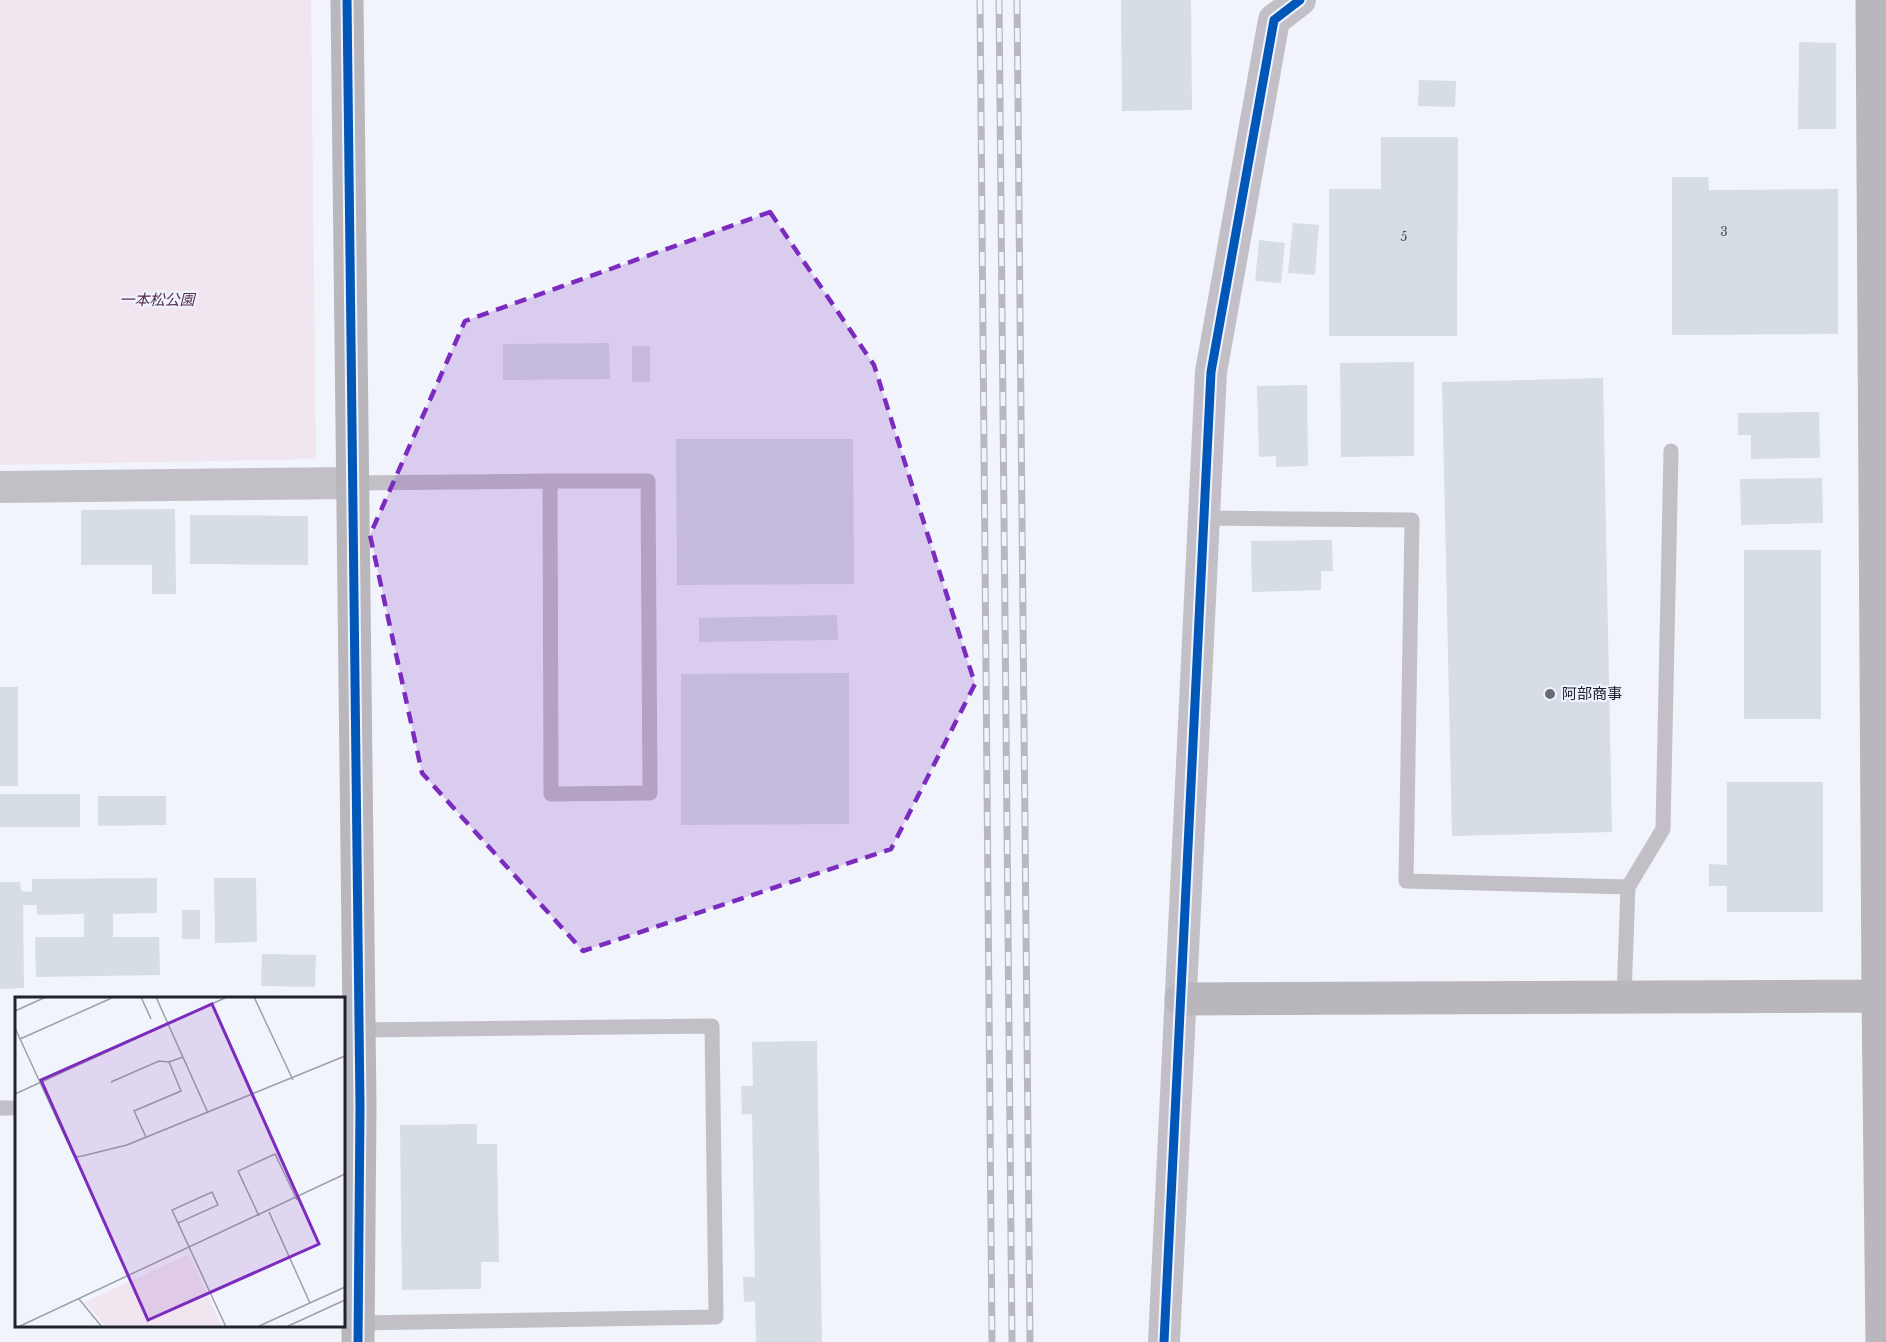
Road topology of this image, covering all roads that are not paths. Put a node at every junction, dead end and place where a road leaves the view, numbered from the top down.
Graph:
1 (347, 0) edge
2 (1300, 0) edge
3 (1872, 0) edge
4 (1671, 451) dead end
5 (550, 481) junction
6 (353, 483) junction
7 (0, 487) edge
8 (1204, 518) junction
9 (1628, 887) junction
10 (1882, 996) edge
11 (1624, 997) junction
12 (1181, 999) junction
13 (359, 1030) junction
14 (352, 1107) edge
15 (358, 1333) edge
16 (1164, 1342) edge
17 (1882, 1342) edge

1 - 6 street
2 - 8 street
3 - 10 street
4 - 9 lane
5 - 5 lane
5 - 6 lane
6 - 7 street
6 - 13 street
8 - 9 lane
8 - 12 street
9 - 11 lane
10 - 11 street
10 - 17 street
11 - 12 street
12 - 16 street
13 - 14 street
13 - 15 lane
14 - 15 street

